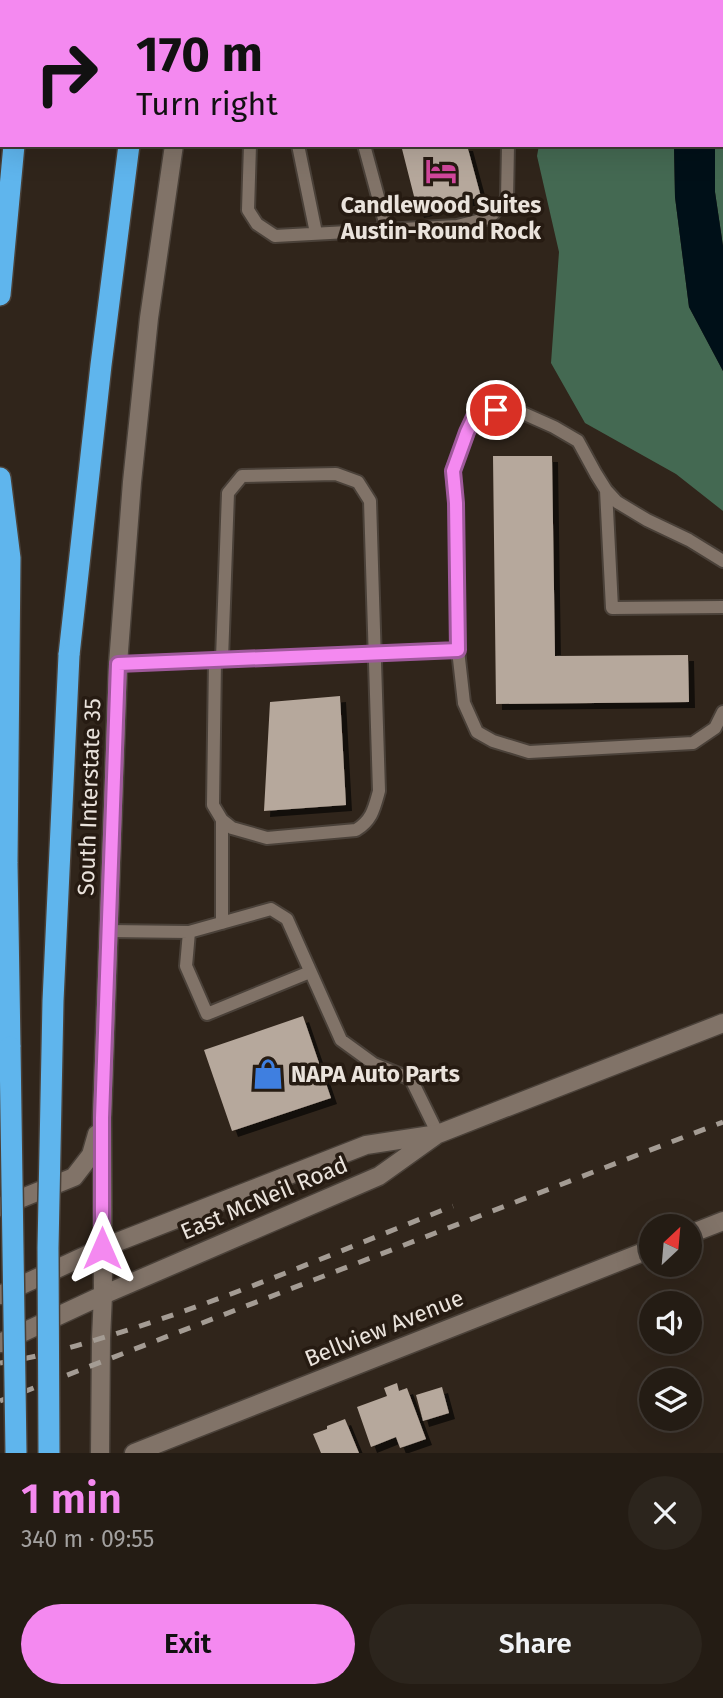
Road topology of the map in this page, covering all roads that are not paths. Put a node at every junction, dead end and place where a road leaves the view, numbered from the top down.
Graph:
1 (14, 147) edge
2 (129, 147) edge
3 (174, 147) edge
4 (250, 147) edge
5 (298, 147) edge
6 (365, 147) edge
7 (508, 147) edge
8 (387, 230) junction
9 (316, 233) junction
10 (0, 295) edge
11 (0, 478) edge
12 (606, 490) junction
13 (723, 561) edge
14 (723, 607) edge
15 (458, 650) junction
16 (375, 653) junction
17 (218, 659) junction
18 (118, 664) junction
19 (723, 712) edge
20 (222, 820) junction
21 (222, 923) junction
22 (109, 931) junction
23 (189, 932) junction
24 (310, 972) junction
25 (723, 1023) edge
26 (102, 1118) junction
27 (438, 1135) junction
28 (0, 1207) edge
29 (723, 1221) edge
30 (702, 1229) edge
31 (102, 1248) junction
32 (639, 1254) edge
33 (0, 1295) edge
34 (103, 1295) junction
35 (0, 1343) edge
36 (16, 1453) edge
37 (49, 1453) edge
38 (100, 1453) edge
39 (134, 1453) edge

1 - 10 highway
2 - 37 highway, bridge
3 - 18 main road, South Interstate 35
4 - 9 lane
5 - 9 lane
6 - 8 lane
7 - 8 lane
8 - 9 lane
11 - 36 highway, bridge
12 - 13 lane
12 - 14 lane
12 - 15 lane
15 - 16 lane
15 - 19 lane
16 - 17 lane
16 - 17 lane
16 - 20 lane
17 - 18 lane
17 - 20 lane
18 - 22 main road, South Interstate 35
20 - 21 lane
21 - 23 lane
21 - 24 lane
22 - 23 lane
22 - 26 main road, South Interstate 35
23 - 24 lane
24 - 27 lane
25 - 27 main road, East McNeil Road
26 - 28 main road
26 - 31 main road, South Interstate 35
27 - 31 main road, East McNeil Road
27 - 34 main road, East McNeil Road
29 - 30 main road
31 - 33 main road, East McNeil Road
31 - 34 main road, South Interstate 35
32 - 39 main road, Bellview Avenue
34 - 35 main road, East McNeil Road
34 - 38 main road, South Interstate 35

